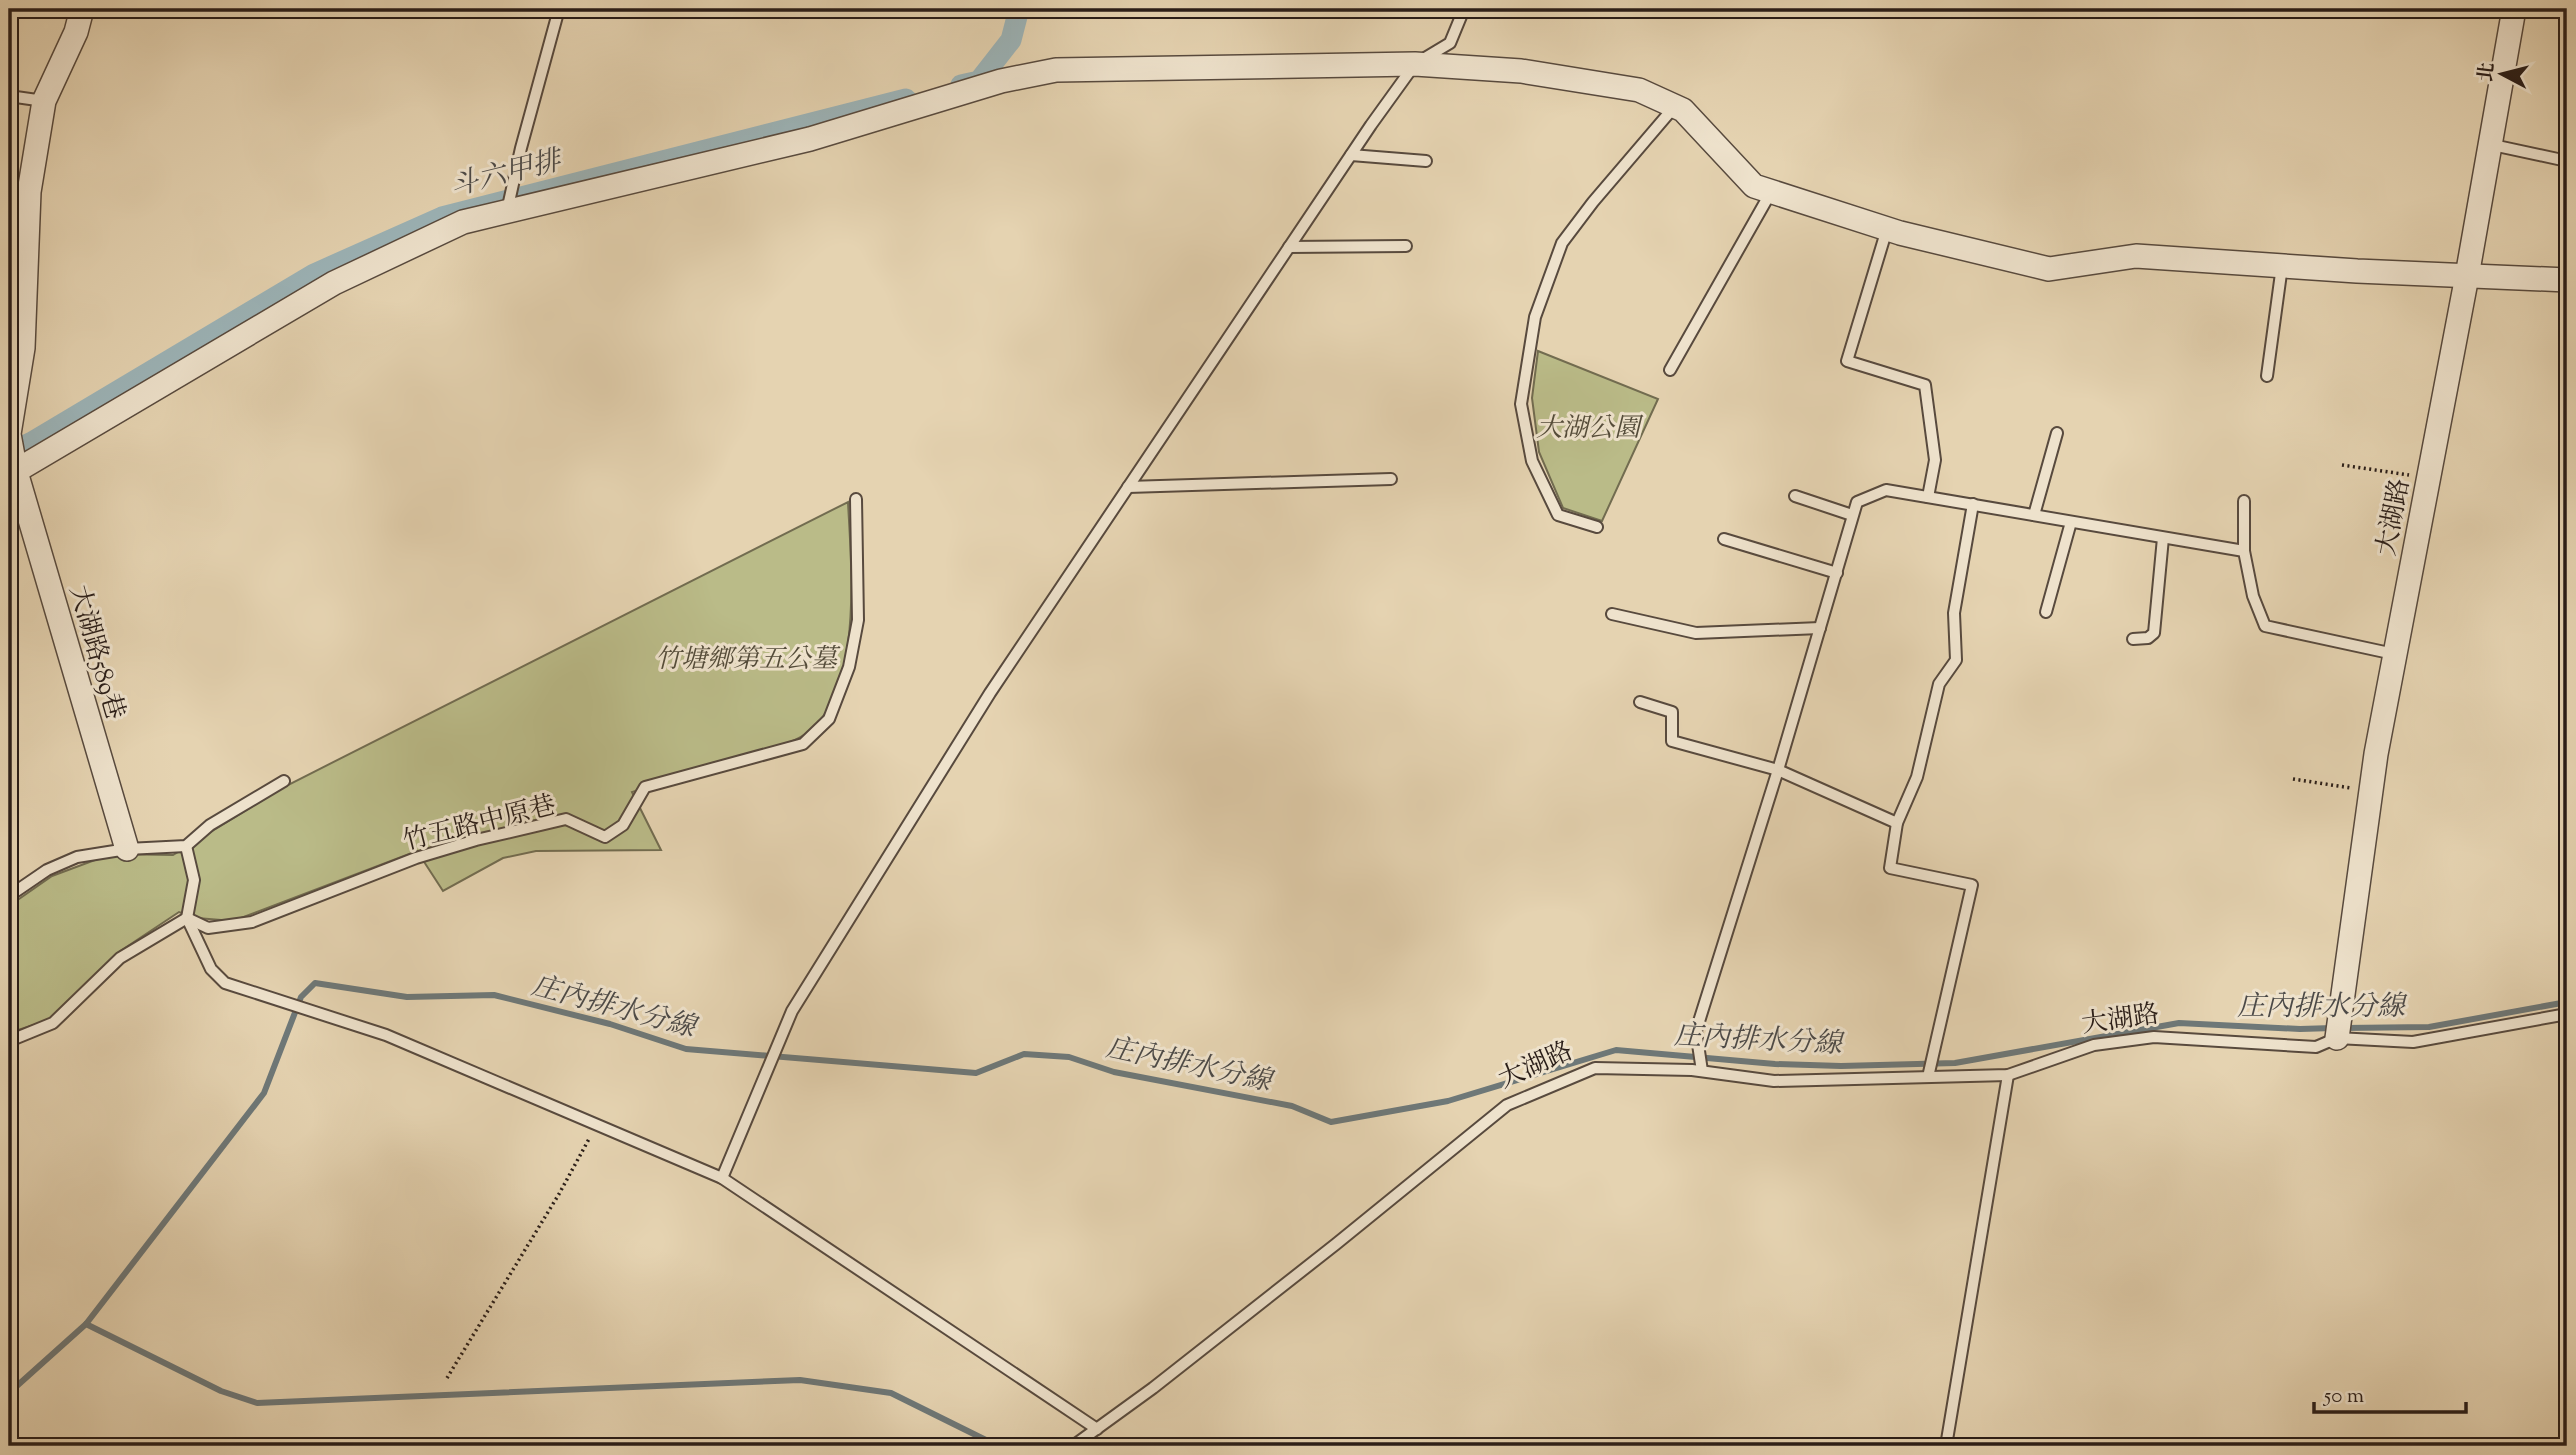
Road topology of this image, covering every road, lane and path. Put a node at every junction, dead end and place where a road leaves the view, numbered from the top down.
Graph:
1 (82, 9) edge
2 (559, 9) edge
3 (1464, 9) edge
4 (2514, 9) edge
5 (1415, 64) junction
6 (9, 96) edge
7 (44, 101) junction
8 (1675, 106) junction
9 (2488, 144) junction
10 (1351, 155) junction
11 (1426, 161) dead end
12 (2567, 161) edge
13 (1771, 192) junction
14 (507, 211) junction
15 (1887, 229) junction
16 (1406, 246) dead end
17 (1289, 247) junction
18 (2282, 266) junction
19 (2467, 276) junction
20 (2567, 281) edge
21 (1670, 370) dead end
22 (2267, 376) dead end
23 (2057, 433) dead end
24 (9, 434) edge
25 (2342, 465) dead end
26 (12, 473) edge
27 (2428, 477) junction
28 (1391, 479) dead end
29 (1128, 487) junction
30 (1795, 496) dead end
31 (1928, 497) junction
32 (856, 499) dead end
33 (2244, 501) dead end
34 (1973, 505) junction
35 (1852, 515) junction
36 (2034, 515) junction
37 (2071, 522) junction
38 (1597, 527) dead end
39 (2162, 538) junction
40 (1724, 539) dead end
41 (2244, 551) junction
42 (1837, 573) junction
43 (2046, 612) dead end
44 (1612, 614) dead end
45 (1820, 628) junction
46 (2133, 639) dead end
47 (2395, 654) junction
48 (1640, 702) dead end
49 (1779, 770) junction
50 (2293, 779) dead end
51 (284, 781) dead end
52 (2371, 791) junction
53 (1897, 823) junction
54 (186, 846) junction
55 (127, 849) junction
56 (9, 896) edge
57 (187, 918) junction
58 (2567, 1014) edge
59 (2337, 1038) junction
60 (9, 1041) edge
61 (1702, 1071) junction
62 (2008, 1075) junction
63 (1928, 1077) junction
64 (596, 1125) junction
65 (722, 1178) junction
66 (447, 1378) dead end
67 (1097, 1429) junction
68 (1073, 1446) edge
69 (1947, 1446) edge

1 - 7 street
2 - 14 lane
3 - 5 lane
4 - 9 street, 大湖路
5 - 8 street
5 - 10 lane
5 - 14 street
6 - 7 lane
7 - 24 street
8 - 13 street
8 - 38 lane
9 - 12 lane
9 - 19 street, 大湖路
10 - 11 lane
10 - 17 lane
13 - 15 street
13 - 21 lane
14 - 26 street
15 - 18 street
15 - 31 lane
16 - 17 lane
17 - 29 lane
18 - 19 street
18 - 22 lane
19 - 20 street
19 - 27 street, 大湖路
23 - 36 lane
24 - 26 street, 大湖路589巷
25 - 27 path
26 - 55 street, 大湖路589巷
27 - 47 street, 大湖路
28 - 29 lane
29 - 65 lane
30 - 35 lane
31 - 34 lane
31 - 35 lane
32 - 57 lane, 竹五路中原巷
33 - 41 lane
34 - 36 lane
34 - 53 lane
35 - 42 lane
36 - 37 lane
37 - 39 lane
37 - 43 lane
39 - 41 lane
39 - 46 lane
40 - 42 lane
41 - 47 lane
42 - 45 lane
44 - 45 lane
45 - 49 lane
47 - 52 street, 大湖路
48 - 49 lane
49 - 53 lane
49 - 61 lane
50 - 52 path
51 - 54 lane
52 - 59 street, 大湖路
53 - 63 lane
54 - 55 lane
54 - 57 lane
55 - 56 lane
57 - 60 lane
57 - 64 lane
58 - 59 lane, 大湖路
59 - 62 lane, 大湖路
61 - 63 lane, 大湖路
61 - 67 lane, 大湖路
62 - 63 lane, 大湖路
62 - 69 lane
64 - 65 lane
64 - 66 path
65 - 67 lane
67 - 68 lane, 大湖路

